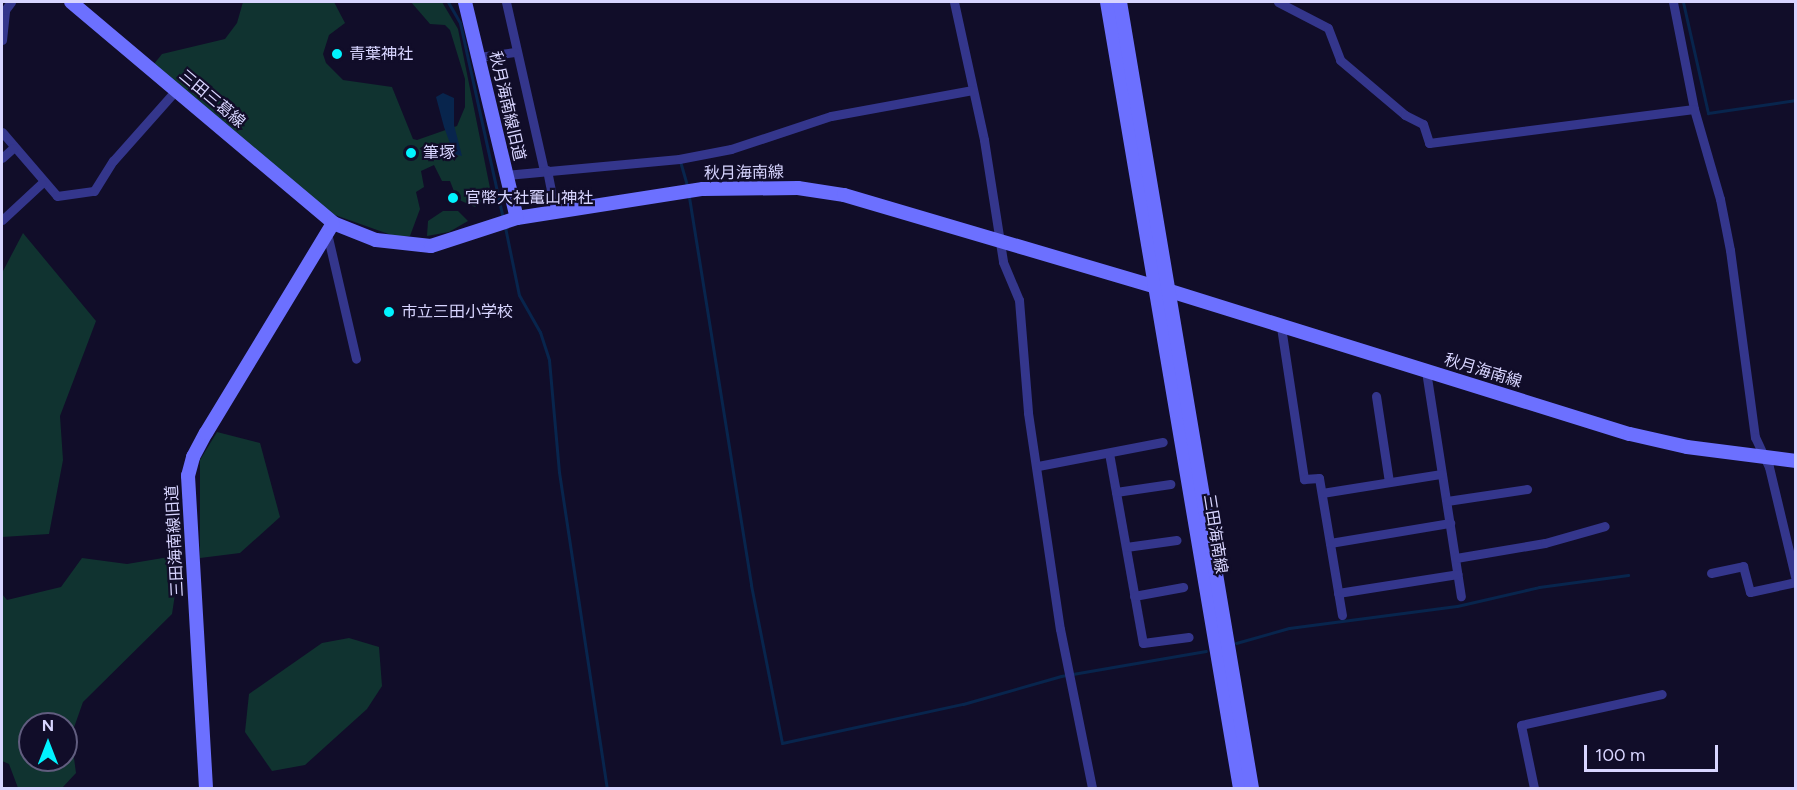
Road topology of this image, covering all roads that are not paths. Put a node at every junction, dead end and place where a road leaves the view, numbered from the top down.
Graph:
1 (71, 2) edge
2 (465, 2) edge
3 (506, 2) edge
4 (954, 2) edge
5 (1107, 2) edge
6 (1120, 2) edge
7 (1278, 2) edge
8 (1673, 2) edge
9 (6, 6) edge
10 (2, 40) edge
11 (515, 52) junction
12 (479, 57) junction
13 (176, 90) junction
14 (973, 90) junction
15 (1694, 109) junction
16 (2, 132) edge
17 (13, 148) junction
18 (2, 158) edge
19 (546, 170) junction
20 (506, 175) junction
21 (42, 183) junction
22 (555, 211) junction
23 (2, 220) edge
24 (508, 220) junction
25 (330, 228) junction
26 (1002, 241) junction
27 (1160, 288) junction
28 (1281, 327) junction
29 (356, 359) dead end
30 (1426, 371) junction
31 (1376, 396) dead end
32 (1163, 442) dead end
33 (1109, 453) junction
34 (1761, 455) junction
35 (1796, 461) edge
36 (1038, 466) junction
37 (1441, 474) junction
38 (1389, 482) junction
39 (1170, 484) dead end
40 (1527, 489) dead end
41 (1116, 492) junction
42 (1322, 493) junction
43 (1447, 501) junction
44 (1450, 523) junction
45 (1605, 526) dead end
46 (1177, 540) dead end
47 (1330, 543) junction
48 (1126, 548) junction
49 (1456, 558) junction
50 (1711, 573) dead end
51 (1458, 574) junction
52 (1796, 581) edge
53 (1183, 587) dead end
54 (1338, 593) junction
55 (1134, 596) junction
56 (1461, 596) dead end
57 (1342, 615) dead end
58 (1189, 637) dead end
59 (1662, 694) dead end
60 (206, 789) edge
61 (1092, 789) edge
62 (1240, 789) edge
63 (1252, 789) edge
64 (1534, 789) edge

1 - 13 main road, 三田三葛線
2 - 12 main road, 秋月海南線旧道
3 - 11 street
4 - 14 street
5 - 27 main road
6 - 27 main road
7 - 15 street
8 - 15 street
9 - 10 street
11 - 12 street
11 - 19 street
12 - 20 main road, 秋月海南線旧道
13 - 21 street
13 - 25 main road, 三田三葛線
14 - 19 street
14 - 26 street
15 - 34 street
16 - 17 street
17 - 18 street
17 - 21 street
19 - 20 street
19 - 22 street
20 - 24 main road, 秋月海南線旧道
21 - 23 street
22 - 24 main road, 秋月海南線
22 - 26 main road, 秋月海南線
24 - 25 main road, 秋月海南線
25 - 29 street
25 - 60 main road, 三田海南線旧道
26 - 27 main road, 秋月海南線
26 - 36 street
27 - 28 main road, 秋月海南線
27 - 62 main road, 三田海南線
27 - 63 main road, 三田海南線
28 - 30 main road, 秋月海南線
28 - 42 street
30 - 34 main road, 秋月海南線
30 - 37 street
31 - 38 street
32 - 33 street
33 - 36 street
33 - 41 street
34 - 35 main road, 秋月海南線
34 - 52 street
36 - 61 street
37 - 38 street
37 - 43 street
38 - 42 street
39 - 41 street
40 - 43 street
41 - 48 street
42 - 47 street
43 - 44 street
44 - 47 street
44 - 49 street
45 - 49 street
46 - 48 street
47 - 54 street
48 - 55 street
49 - 51 street
50 - 52 street
51 - 54 street
51 - 56 street
53 - 55 street
54 - 57 street
55 - 58 street
59 - 64 street

